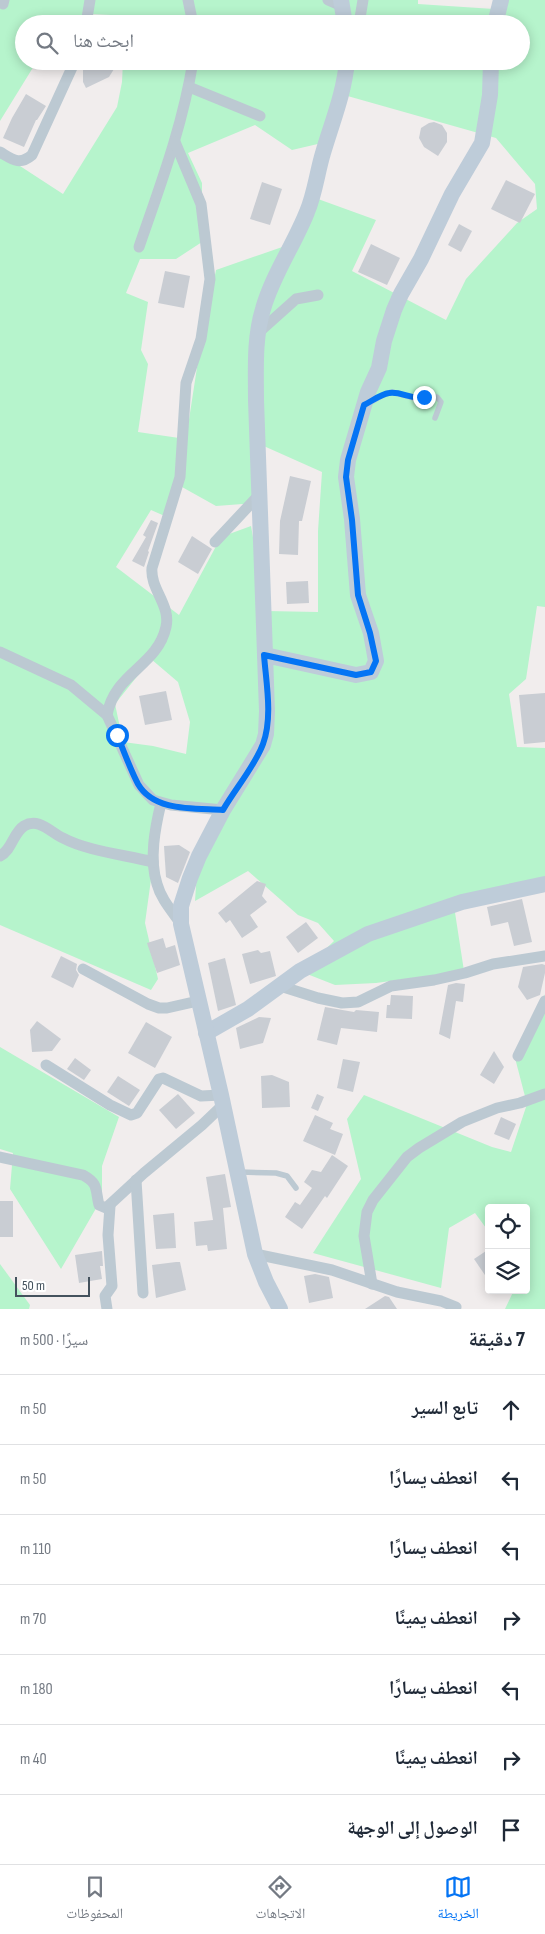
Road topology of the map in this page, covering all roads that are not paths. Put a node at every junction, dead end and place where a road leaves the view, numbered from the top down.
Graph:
1 (4, 0) edge
2 (90, 0) edge
3 (188, 0) edge
4 (363, 0) edge
5 (501, 0) edge
6 (0, 2) edge
7 (337, 2) edge
8 (88, 15) edge
9 (192, 15) edge
10 (342, 15) edge
11 (360, 15) edge
12 (498, 15) edge
13 (71, 70) edge
14 (192, 70) edge
15 (346, 70) edge
16 (491, 70) edge
17 (189, 87) junction
18 (260, 116) dead end
19 (174, 142) junction
20 (0, 152) edge
21 (139, 247) dead end
22 (318, 295) dead end
23 (258, 333) junction
24 (364, 405) junction
25 (435, 418) dead end
26 (259, 495) junction
27 (215, 542) dead end
28 (0, 652) edge
29 (264, 655) junction
30 (107, 715) junction
31 (161, 803) junction
32 (223, 810) junction
33 (0, 856) edge
34 (153, 862) junction
35 (545, 884) edge
36 (181, 924) junction
37 (545, 956) edge
38 (83, 969) dead end
39 (280, 986) junction
40 (198, 1001) junction
41 (545, 1001) edge
42 (206, 1034) junction
43 (518, 1056) dead end
44 (46, 1065) dead end
45 (545, 1094) edge
46 (222, 1100) junction
47 (0, 1156) edge
48 (238, 1172) junction
49 (136, 1180) junction
50 (296, 1188) dead end
51 (110, 1206) junction
52 (255, 1254) junction
53 (372, 1284) junction
54 (143, 1293) dead end
55 (456, 1307) dead end
56 (107, 1309) edge
57 (280, 1309) edge

1 - 6 street
2 - 8 street
3 - 9 street
4 - 11 street
5 - 12 street
7 - 10 street
13 - 20 street
14 - 17 street
15 - 23 street
16 - 24 street
17 - 18 street
17 - 19 street
19 - 21 street
19 - 30 street
22 - 23 street
23 - 26 street
24 - 25 lane
24 - 29 street
26 - 27 street
26 - 29 street
28 - 30 street
29 - 32 street
30 - 31 street
31 - 32 street
31 - 34 street
32 - 36 street
33 - 34 street
34 - 36 street
35 - 39 street
36 - 40 street
37 - 39 street
38 - 40 street
39 - 42 street
40 - 42 street
41 - 43 street
42 - 46 street
44 - 46 street
45 - 53 street
46 - 48 street
46 - 49 street
47 - 51 street
48 - 50 lane
48 - 52 street
49 - 51 street
49 - 54 street
51 - 56 street
52 - 53 street
52 - 57 street
53 - 55 street

